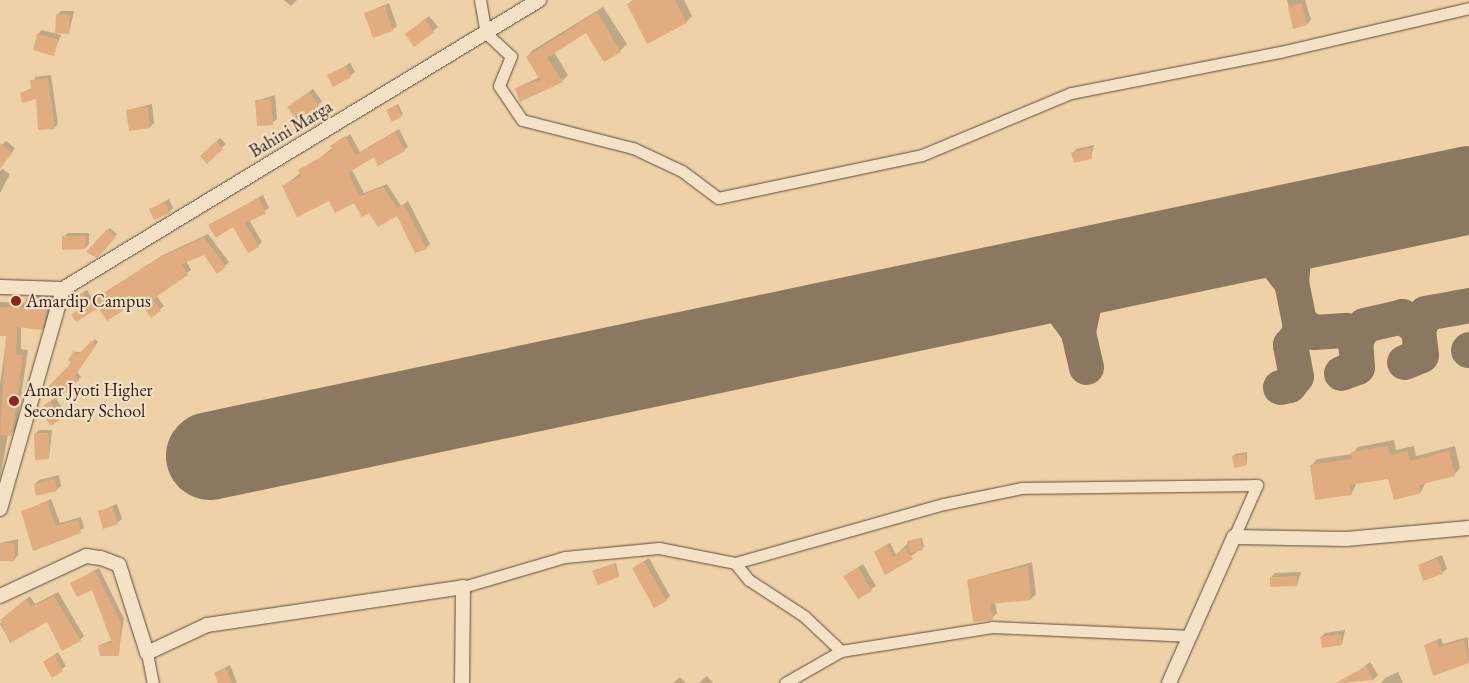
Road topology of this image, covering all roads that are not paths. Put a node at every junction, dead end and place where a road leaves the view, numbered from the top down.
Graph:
1 (480, 0) edge
2 (539, 0) edge
3 (1469, 8) edge
4 (486, 33) junction
5 (0, 287) edge
6 (63, 289) junction
7 (0, 509) edge
8 (1469, 528) edge
9 (1234, 537) junction
10 (735, 563) junction
11 (463, 588) junction
12 (0, 596) edge
13 (1187, 636) junction
14 (841, 651) junction
15 (146, 654) junction
16 (153, 683) edge
17 (462, 683) edge
18 (785, 683) edge
19 (1169, 683) edge

1 - 4 street
2 - 4 street, Bahini Marga
3 - 4 street
4 - 6 street, Bahini Marga
5 - 6 street
6 - 7 street
8 - 9 street
9 - 10 street
9 - 13 street
10 - 11 street
10 - 14 street
11 - 15 street
11 - 17 street
12 - 15 street
13 - 14 street
13 - 19 street
14 - 18 street
15 - 16 street

